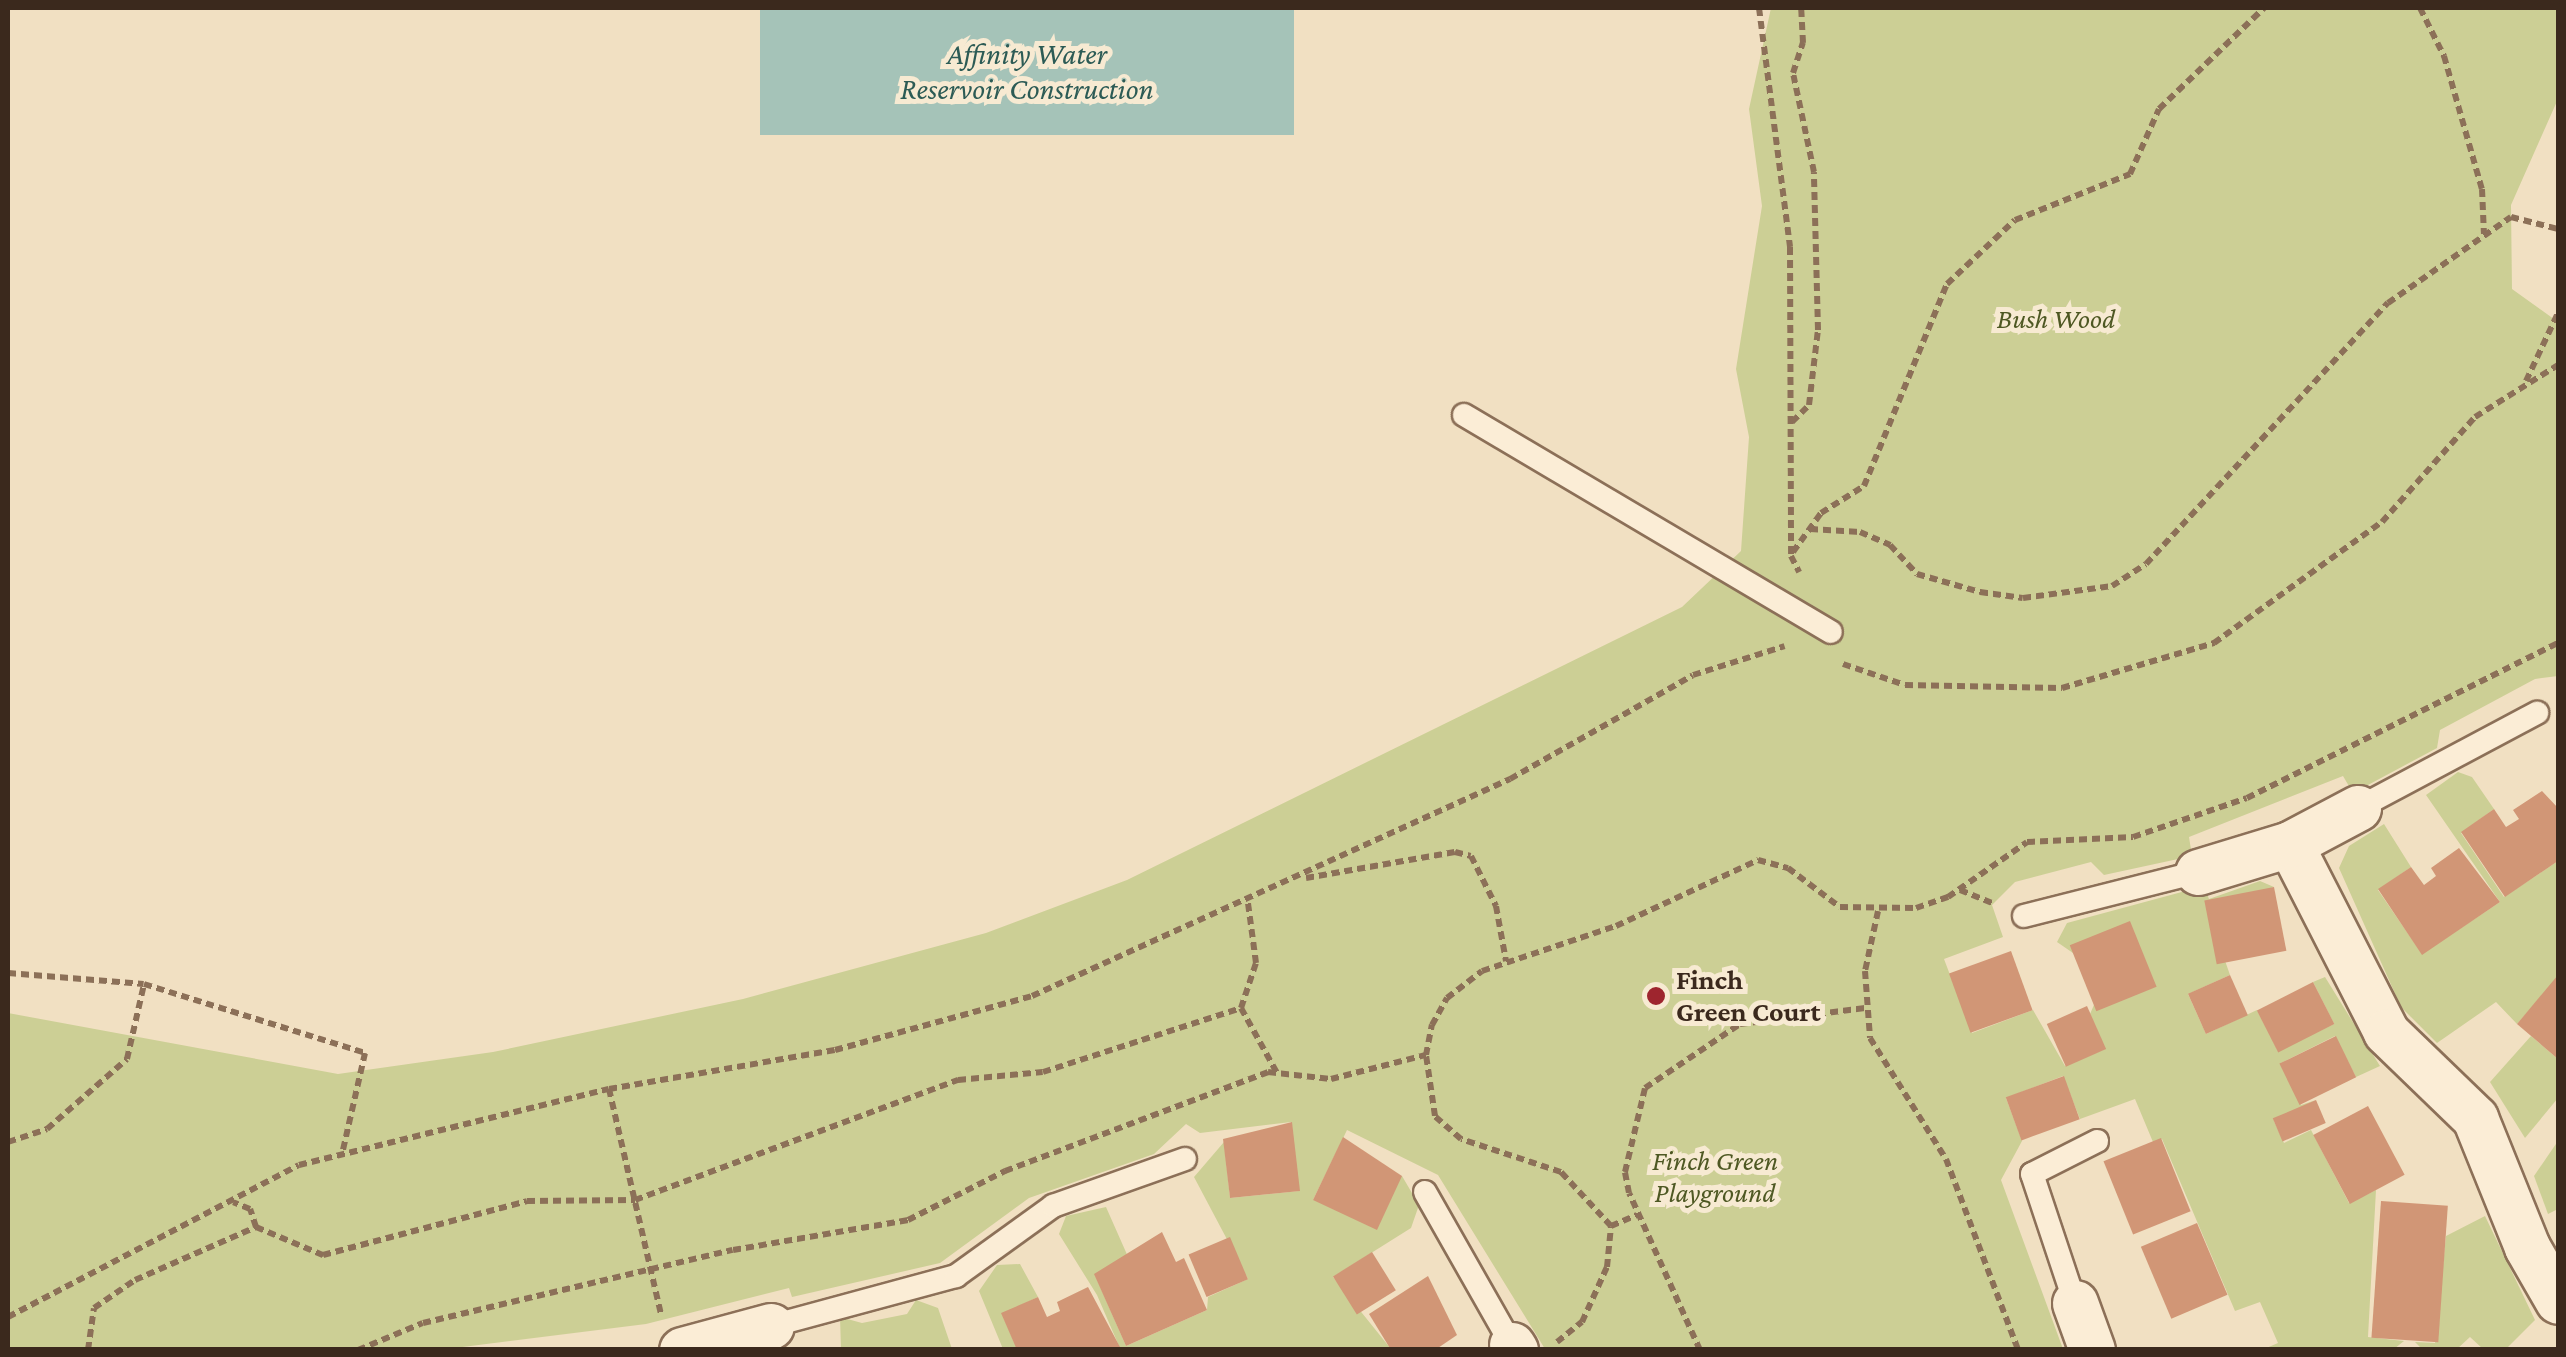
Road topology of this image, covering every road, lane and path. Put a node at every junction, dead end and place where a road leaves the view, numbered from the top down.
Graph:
1 (1759, 8) edge
2 (1801, 8) edge
3 (2264, 8) edge
4 (2420, 8) edge
5 (2558, 229) edge
6 (2484, 235) junction
7 (2558, 313) edge
8 (2556, 366) edge
9 (2525, 382) junction
10 (1464, 415) dead end
11 (1792, 422) junction
12 (1810, 529) junction
13 (1791, 556) junction
14 (1831, 632) junction
15 (2558, 643) edge
16 (2537, 713) dead end
17 (2358, 808) joint
18 (2290, 844) junction
19 (2198, 872) joint
20 (1297, 880) junction
21 (1248, 902) junction
22 (1878, 911) junction
23 (2024, 916) dead end
24 (1506, 960) junction
25 (8, 973) edge
26 (144, 984) junction
27 (1241, 1008) junction
28 (1864, 1008) junction
29 (1426, 1056) junction
30 (1277, 1073) junction
31 (609, 1089) junction
32 (2098, 1141) dead end
33 (8, 1142) edge
34 (342, 1154) junction
35 (1185, 1159) dead end
36 (1425, 1192) dead end
37 (635, 1200) junction
38 (232, 1201) junction
39 (1637, 1215) junction
40 (1611, 1226) junction
41 (256, 1227) junction
42 (652, 1274) junction
43 (2558, 1301) edge
44 (2075, 1303) joint
45 (8, 1317) edge
46 (771, 1326) joint
47 (1523, 1348) edge
48 (88, 1350) edge
49 (358, 1350) edge
50 (682, 1350) edge
51 (1700, 1350) edge
52 (2018, 1350) edge
53 (2092, 1350) edge

1 - 11 path
2 - 11 path
3 - 12 path
4 - 6 path
5 - 6 path
6 - 12 path
7 - 9 path
8 - 9 path
9 - 14 path
10 - 14 lane
11 - 13 path
12 - 13 path
13 - 14 path
14 - 20 path
15 - 22 path
16 - 17 lane
17 - 18 street
18 - 19 street
18 - 43 street
19 - 23 lane
20 - 21 path
20 - 24 path
21 - 27 path
21 - 31 path
22 - 24 path
22 - 28 path
24 - 29 path
25 - 26 path
26 - 33 path
26 - 34 path
27 - 30 path
27 - 37 path
28 - 39 path
28 - 52 path
29 - 30 path
29 - 40 path
30 - 42 path
31 - 34 path
31 - 37 path
32 - 44 lane
34 - 38 path
35 - 46 lane
36 - 47 lane
37 - 41 path
37 - 42 path
38 - 41 path
38 - 45 path
39 - 40 path
39 - 51 path
40 - 47 path
41 - 48 path
42 - 49 path
44 - 53 street
46 - 50 street

